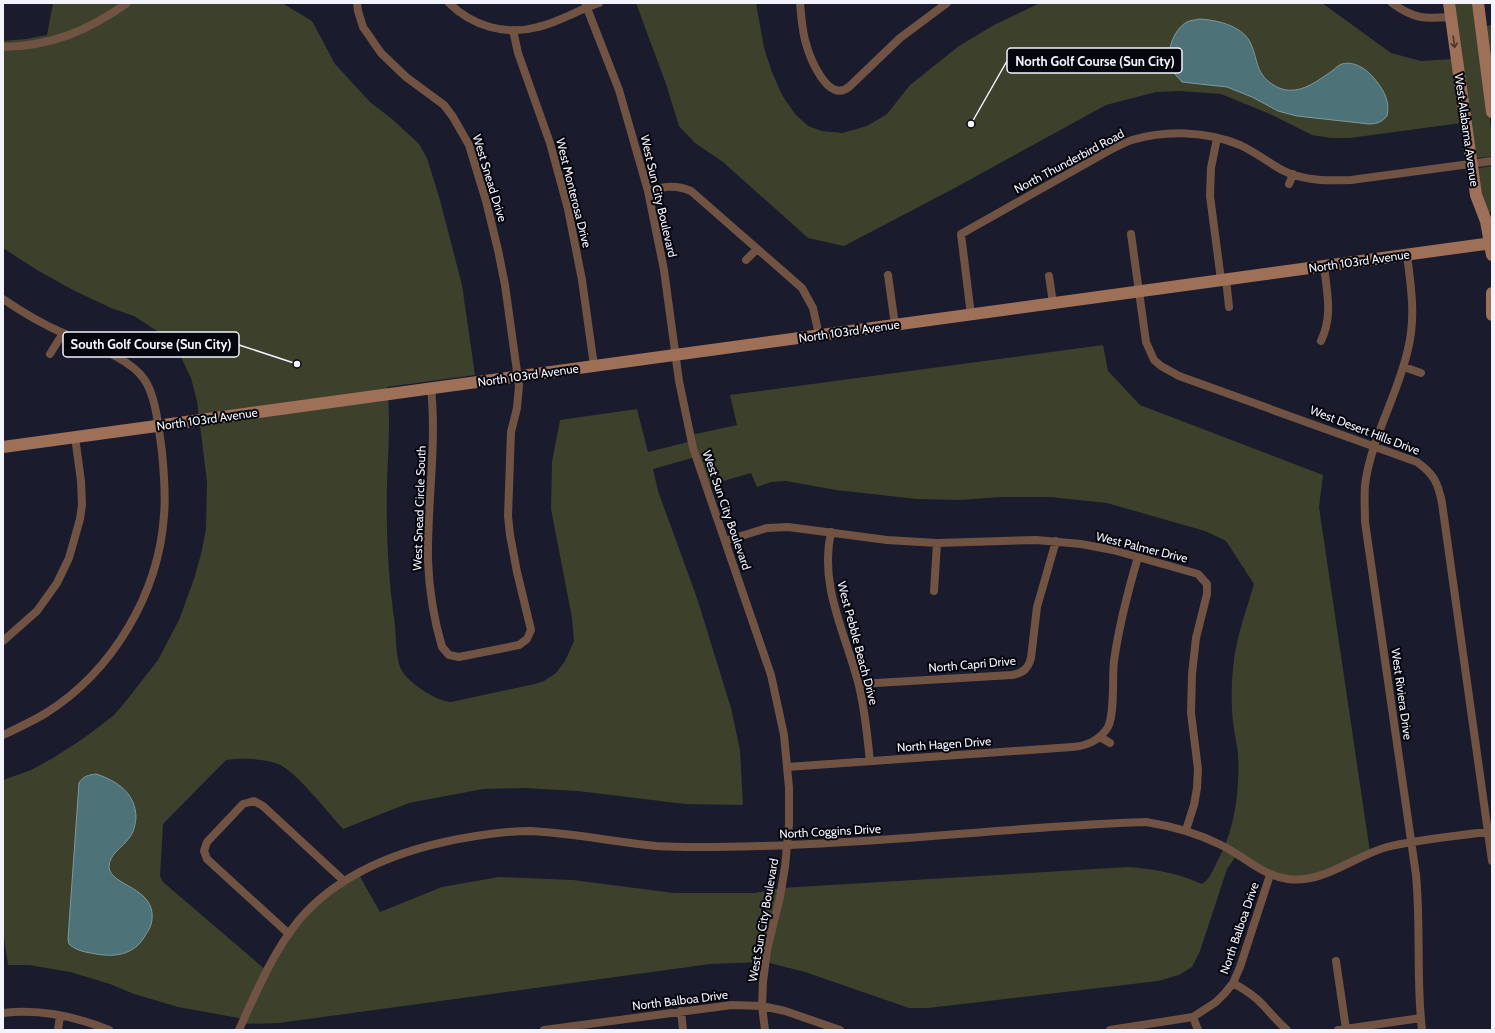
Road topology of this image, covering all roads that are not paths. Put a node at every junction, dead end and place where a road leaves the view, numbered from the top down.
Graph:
1 (127, 3) edge
2 (357, 3) edge
3 (450, 3) edge
4 (599, 3) edge
5 (800, 3) edge
6 (947, 3) edge
7 (1392, 3) edge
8 (1449, 3) edge
9 (1478, 3) edge
10 (586, 5) edge
11 (1450, 17) junction
12 (513, 30) junction
13 (3, 48) edge
14 (1492, 112) edge
15 (1217, 138) junction
16 (1492, 160) edge
17 (1471, 163) junction
18 (1293, 174) junction
19 (1289, 184) dead end
20 (648, 191) junction
21 (1132, 234) dead end
22 (1491, 247) edge
23 (756, 249) junction
24 (1407, 255) junction
25 (746, 260) dead end
26 (1324, 266) junction
27 (888, 275) dead end
28 (1049, 276) dead end
29 (1224, 280) junction
30 (1139, 291) junction
31 (1492, 293) edge
32 (3, 299) edge
33 (1053, 303) junction
34 (1229, 307) dead end
35 (971, 315) junction
36 (1492, 315) edge
37 (895, 325) junction
38 (63, 333) junction
39 (818, 335) junction
40 (1321, 341) dead end
41 (50, 354) dead end
42 (676, 355) junction
43 (594, 366) junction
44 (1404, 367) junction
45 (1421, 373) dead end
46 (518, 377) junction
47 (431, 388) junction
48 (158, 426) junction
49 (75, 437) junction
50 (1375, 446) junction
51 (3, 447) edge
52 (831, 532) junction
53 (725, 541) junction
54 (1056, 541) junction
55 (937, 543) junction
56 (1138, 557) junction
57 (934, 591) dead end
58 (3, 641) edge
59 (489, 651) joint
60 (859, 684) junction
61 (3, 735) edge
62 (1100, 737) junction
63 (1110, 744) dead end
64 (870, 761) junction
65 (788, 767) junction
66 (1186, 830) junction
67 (1490, 832) edge
68 (1412, 843) junction
69 (787, 846) junction
70 (1492, 860) edge
71 (1270, 875) junction
72 (344, 881) junction
73 (289, 934) junction
74 (1336, 962) dead end
75 (1233, 983) junction
76 (762, 1006) junction
77 (681, 1011) junction
78 (3, 1013) edge
79 (60, 1016) junction
80 (1193, 1017) junction
81 (1421, 1018) junction
82 (605, 1026) edge
83 (1342, 1029) edge
84 (58, 1030) edge
85 (109, 1030) edge
86 (239, 1030) edge
87 (544, 1030) edge
88 (683, 1030) edge
89 (766, 1030) edge
90 (840, 1030) edge
91 (1113, 1030) edge
92 (1198, 1030) edge
93 (1287, 1030) edge
94 (1422, 1030) edge

1 - 13 street
2 - 46 street, West Snead Drive
3 - 12 street
4 - 10 street
5 - 6 street
7 - 11 street
8 - 11 street, West Alabama Avenue
9 - 14 street
10 - 12 street
10 - 20 street, West Sun City Boulevard
11 -> 17 street, West Alabama Avenue
12 - 43 street, West Monterosa Drive
15 - 18 street, North Thunderbird Road
15 - 29 street
15 - 35 street, North Thunderbird Road
16 - 17 street, North Thunderbird Road
17 - 18 street, North Thunderbird Road
17 - 22 street, West Alabama Avenue
18 - 19 street
20 - 23 street
20 - 42 street, West Sun City Boulevard
21 - 30 street, West Desert Hills Drive
22 - 24 street, North 103rd Avenue
23 - 25 street
23 - 39 street
24 - 26 street, North 103rd Avenue
24 - 44 street, West Riviera Drive
26 - 29 street, North 103rd Avenue
26 - 40 street
27 - 37 street
28 - 33 street
29 - 30 street, North 103rd Avenue
29 - 34 street
30 - 33 street, North 103rd Avenue
30 - 50 street, West Desert Hills Drive
31 - 36 street
32 - 38 street
33 - 35 street, North 103rd Avenue
35 - 37 street, North 103rd Avenue
37 - 39 street, North 103rd Avenue
38 - 41 street
38 - 48 street
39 - 42 street, North 103rd Avenue
42 - 43 street, North 103rd Avenue
42 - 53 street, West Sun City Boulevard
43 - 46 street, North 103rd Avenue
44 - 45 street
44 - 50 street, West Riviera Drive
46 - 47 street, North 103rd Avenue
46 - 59 street, West Snead Drive
47 - 48 street, North 103rd Avenue
47 - 59 street, West Snead Circle South
48 - 49 street, North 103rd Avenue
48 - 61 street
49 - 51 street, North 103rd Avenue
49 - 58 street
50 - 67 street, West Desert Hills Drive
50 - 68 street, West Riviera Drive
52 - 53 street, West Palmer Drive
52 - 55 street, West Palmer Drive
52 - 60 street, West Pebble Beach Drive
53 - 65 street, West Sun City Boulevard
54 - 55 street, West Palmer Drive
54 - 56 street, West Palmer Drive
54 - 60 street, North Capri Drive
55 - 57 street
56 - 62 street
56 - 66 street, West Palmer Drive
60 - 64 street, West Pebble Beach Drive
62 - 63 street
62 - 64 street, North Hagen Drive
64 - 65 street, North Hagen Drive
65 - 69 street, West Sun City Boulevard
66 - 69 street, North Coggins Drive
66 - 71 street, North Coggins Drive
67 - 68 street, North Coggins Drive
67 - 70 street, West Desert Hills Drive
68 - 71 street, North Coggins Drive
68 - 81 street, West Riviera Drive
69 - 72 street, North Coggins Drive
69 - 76 street, West Sun City Boulevard
71 - 75 street, North Balboa Drive
72 - 73 street, North Coggins Drive
72 - 73 street
73 - 86 street, North Coggins Drive
74 - 83 street
75 - 80 street, North Balboa Drive
75 - 93 street
76 - 77 street, North Balboa Drive
76 - 89 street, West Sun City Boulevard
76 - 90 street, North Balboa Drive
77 - 82 street, North Balboa Drive
77 - 88 street
78 - 79 street
79 - 84 street
79 - 85 street
80 - 91 street, North Balboa Drive
80 - 92 street
81 - 83 street
81 - 94 street, West Riviera Drive
82 - 87 street, North Balboa Drive

